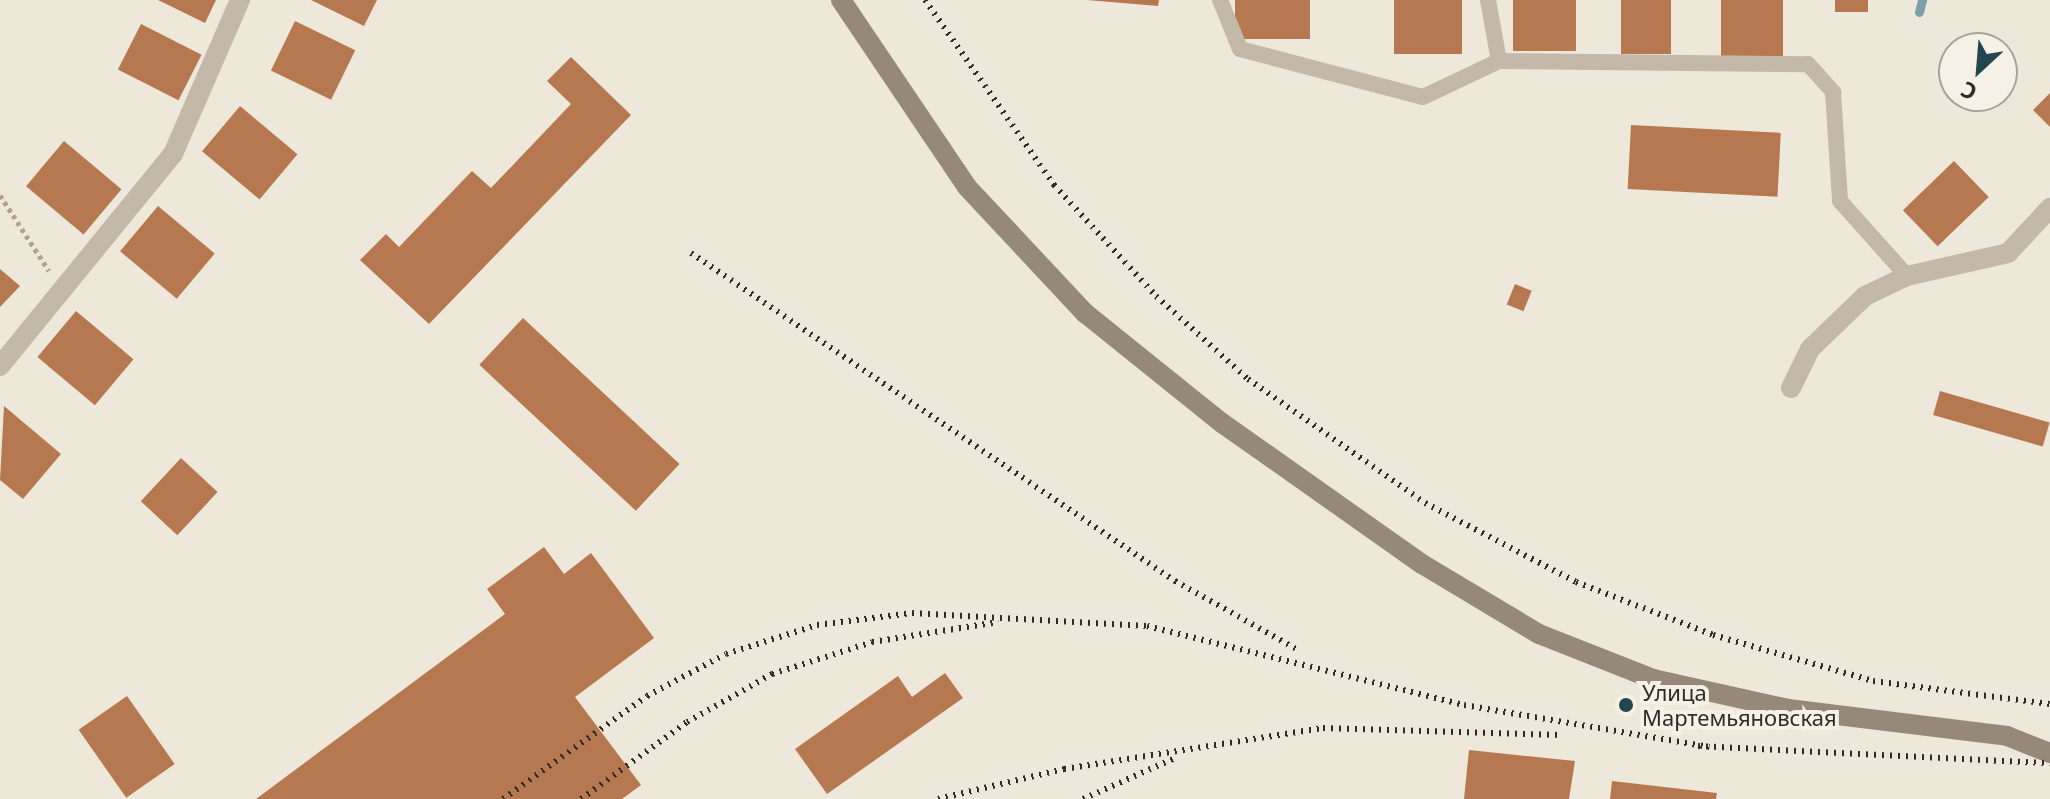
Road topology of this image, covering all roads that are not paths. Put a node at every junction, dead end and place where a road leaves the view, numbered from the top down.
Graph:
1 (240, 0) edge
2 (841, 0) edge
3 (1220, 0) edge
4 (1488, 0) edge
5 (1499, 61) junction
6 (2050, 208) edge
7 (1907, 276) junction
8 (0, 366) edge
9 (1791, 388) dead end
10 (2050, 753) edge

1 - 8 street
2 - 10 main road
3 - 5 lane
4 - 5 lane
5 - 7 lane
6 - 7 street
7 - 9 street

